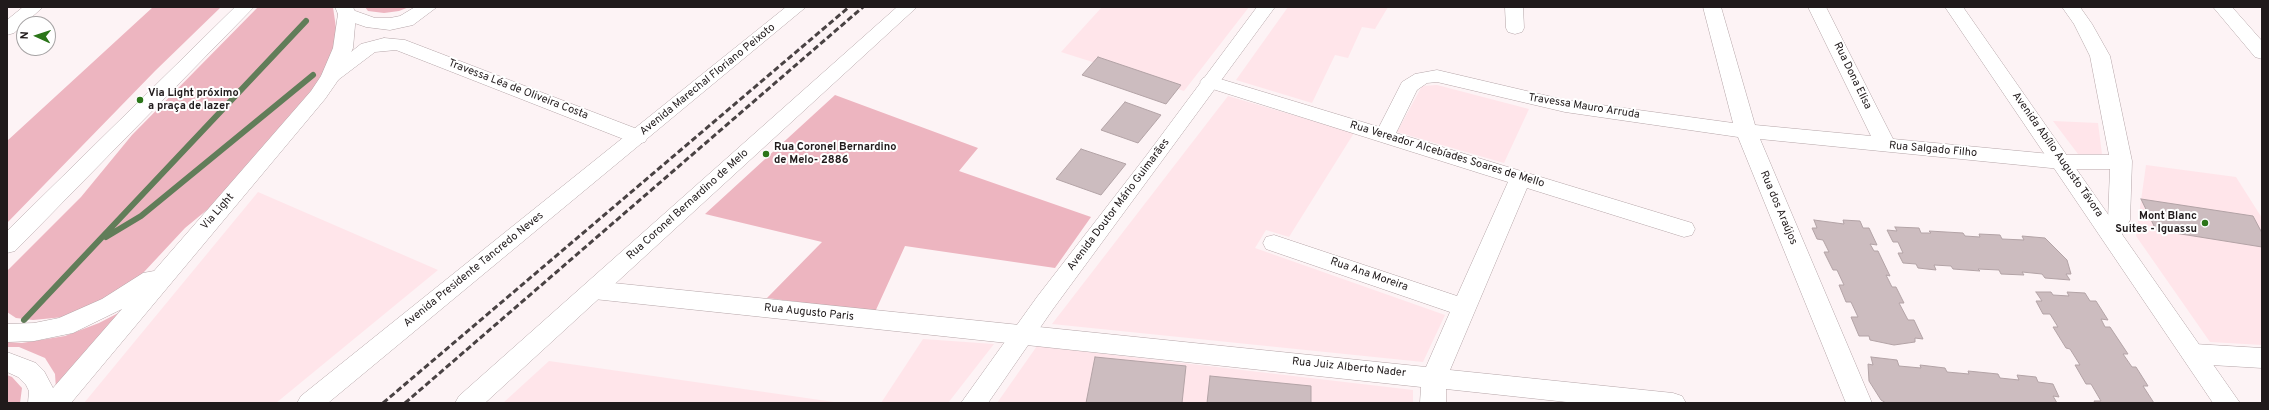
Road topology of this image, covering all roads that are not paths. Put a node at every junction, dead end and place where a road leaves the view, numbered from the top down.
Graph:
1 (34, 7) edge
2 (245, 7) edge
3 (428, 7) edge
4 (797, 7) edge
5 (908, 7) edge
6 (1266, 7) edge
7 (1514, 7) edge
8 (1712, 7) edge
9 (1818, 7) edge
10 (1954, 7) edge
11 (2071, 7) edge
12 (2222, 7) edge
13 (346, 11) edge
14 (406, 21) junction
15 (1516, 28) dead end
16 (7, 29) edge
17 (398, 44) junction
18 (2262, 53) edge
19 (331, 76) junction
20 (1210, 82) junction
21 (1746, 131) junction
22 (1385, 135) junction
23 (638, 137) junction
24 (1886, 145) junction
25 (2121, 161) junction
26 (2061, 162) junction
27 (1520, 178) junction
28 (1684, 229) dead end
29 (2111, 234) junction
30 (1274, 243) dead end
31 (7, 245) edge
32 (175, 262) junction
33 (594, 290) junction
34 (1464, 308) junction
35 (7, 333) edge
36 (1025, 334) junction
37 (2194, 354) junction
38 (2262, 358) edge
39 (7, 362) edge
40 (1434, 377) junction
41 (41, 403) edge
42 (56, 403) edge
43 (310, 403) edge
44 (468, 403) edge
45 (974, 403) edge
46 (1433, 403) edge
47 (1667, 403) edge
48 (1859, 403) edge
49 (2227, 403) edge

1 - 16 street
2 - 31 street
3 - 14 street
4 - 23 street, Avenida Marechal Floriano Peixoto
5 - 33 street, Rua Coronel Bernardino de Melo
6 - 20 street, Avenida Doutor Mário Guimarães
7 - 15 street
8 - 21 street, Rua dos Araújos
9 - 24 street, Rua Dona Elisa
10 - 26 street, Avenida Abílio Augusto Távora
11 - 25 street
12 - 18 street
13 - 14 street
13 - 19 street, Via Light
14 - 17 street
17 - 19 street
17 - 23 street, Travessa Léa de Oliveira Costa
19 - 32 street, Via Light
20 - 22 street, Rua Vereador Alcebíades Soares de Mello
20 - 36 street, Avenida Doutor Mário Guimarães
21 - 22 street, Travessa Mauro Arruda
21 - 24 street, Rua Salgado Filho
21 - 48 street, Rua dos Araújos
22 - 27 street, Rua Vereador Alcebíades Soares de Mello
23 - 43 street, Avenida Presidente Tancredo Neves
24 - 26 street, Rua Salgado Filho
25 - 26 street, Rua Salgado Filho
25 - 29 street
26 - 29 street, Avenida Abílio Augusto Távora
27 - 28 street, Rua Vereador Alcebíades Soares de Mello
27 - 34 street
29 - 37 street, Avenida Abílio Augusto Távora
30 - 34 street, Rua Ana Moreira
32 - 35 street
32 - 42 street, Via Light
33 - 36 street, Rua Augusto Paris
33 - 44 street, Rua Coronel Bernardino de Melo
34 - 40 street
36 - 40 street, Rua Juiz Alberto Nader
36 - 45 street, Avenida Doutor Mário Guimarães
37 - 38 street
37 - 49 street, Avenida Abílio Augusto Távora
39 - 41 street
40 - 46 street
40 - 47 street, Rua Juiz Alberto Nader

